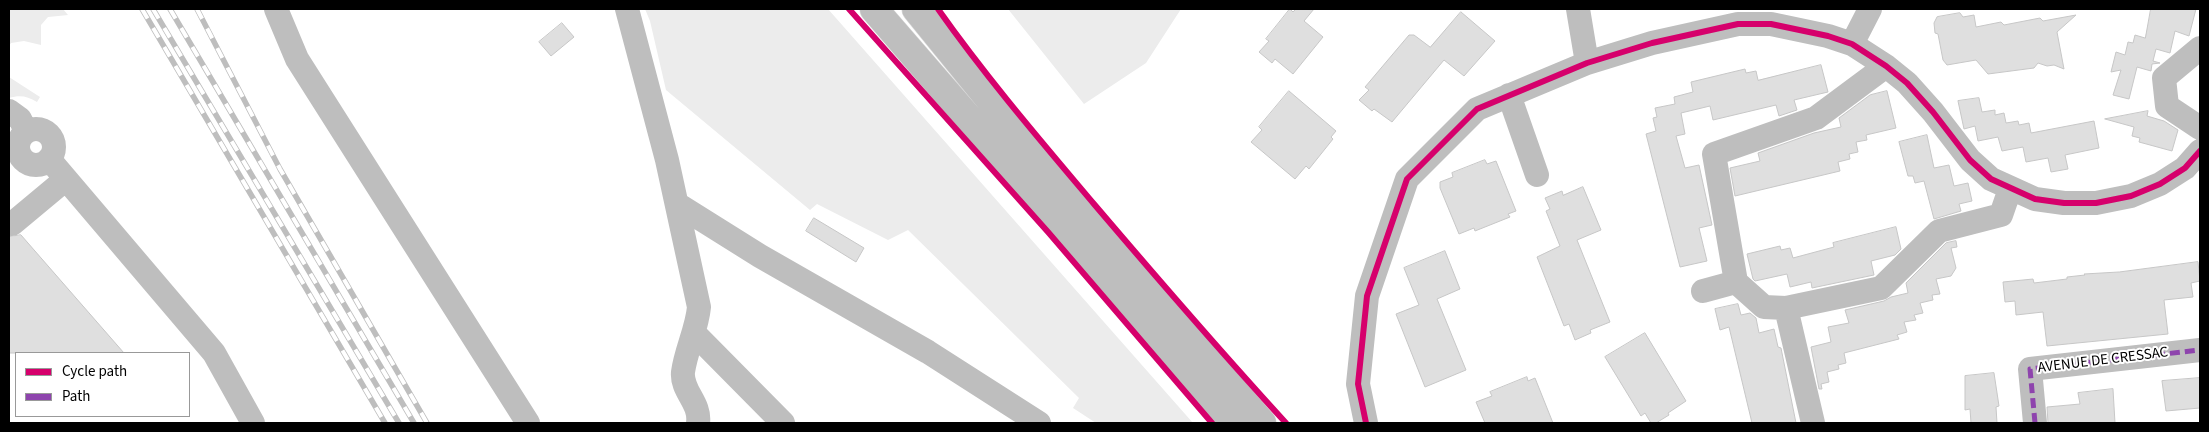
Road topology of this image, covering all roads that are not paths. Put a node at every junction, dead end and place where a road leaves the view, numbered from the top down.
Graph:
1 (276, 9) edge
2 (627, 9) edge
3 (874, 9) edge
4 (916, 9) edge
5 (1578, 9) edge
6 (1870, 9) edge
7 (1852, 44) junction
8 (2200, 48) edge
9 (1587, 63) junction
10 (1886, 66) junction
11 (1509, 95) junction
12 (9, 111) edge
13 (2200, 128) edge
14 (2200, 151) edge
15 (1537, 175) dead end
16 (66, 179) junction
17 (2010, 188) junction
18 (677, 204) junction
19 (12, 224) dead end
20 (1736, 282) junction
21 (1703, 291) dead end
22 (1786, 308) junction
23 (694, 333) junction
24 (2200, 350) edge
25 (701, 422) edge
26 (253, 423) edge
27 (528, 423) edge
28 (783, 423) edge
29 (1039, 423) edge
30 (1233, 423) edge
31 (1262, 423) edge
32 (1366, 423) edge
33 (1813, 423) edge
34 (2035, 423) edge

1 - 27 street
2 - 18 street
3 - 30 main road
4 - 31 main road
5 - 9 street
6 - 7 street
7 - 9 street
7 - 10 street
8 - 13 street
9 - 11 street
10 - 17 street
10 - 20 street
11 - 15 street
11 - 32 street
12 - 16 street
14 - 17 street
16 - 19 street
16 - 26 street
17 - 22 street
18 - 23 street
18 - 29 street
20 - 21 street
20 - 22 street
22 - 33 street
23 - 25 street
23 - 28 street
24 - 34 street, AVENUE DE CRESSAC

